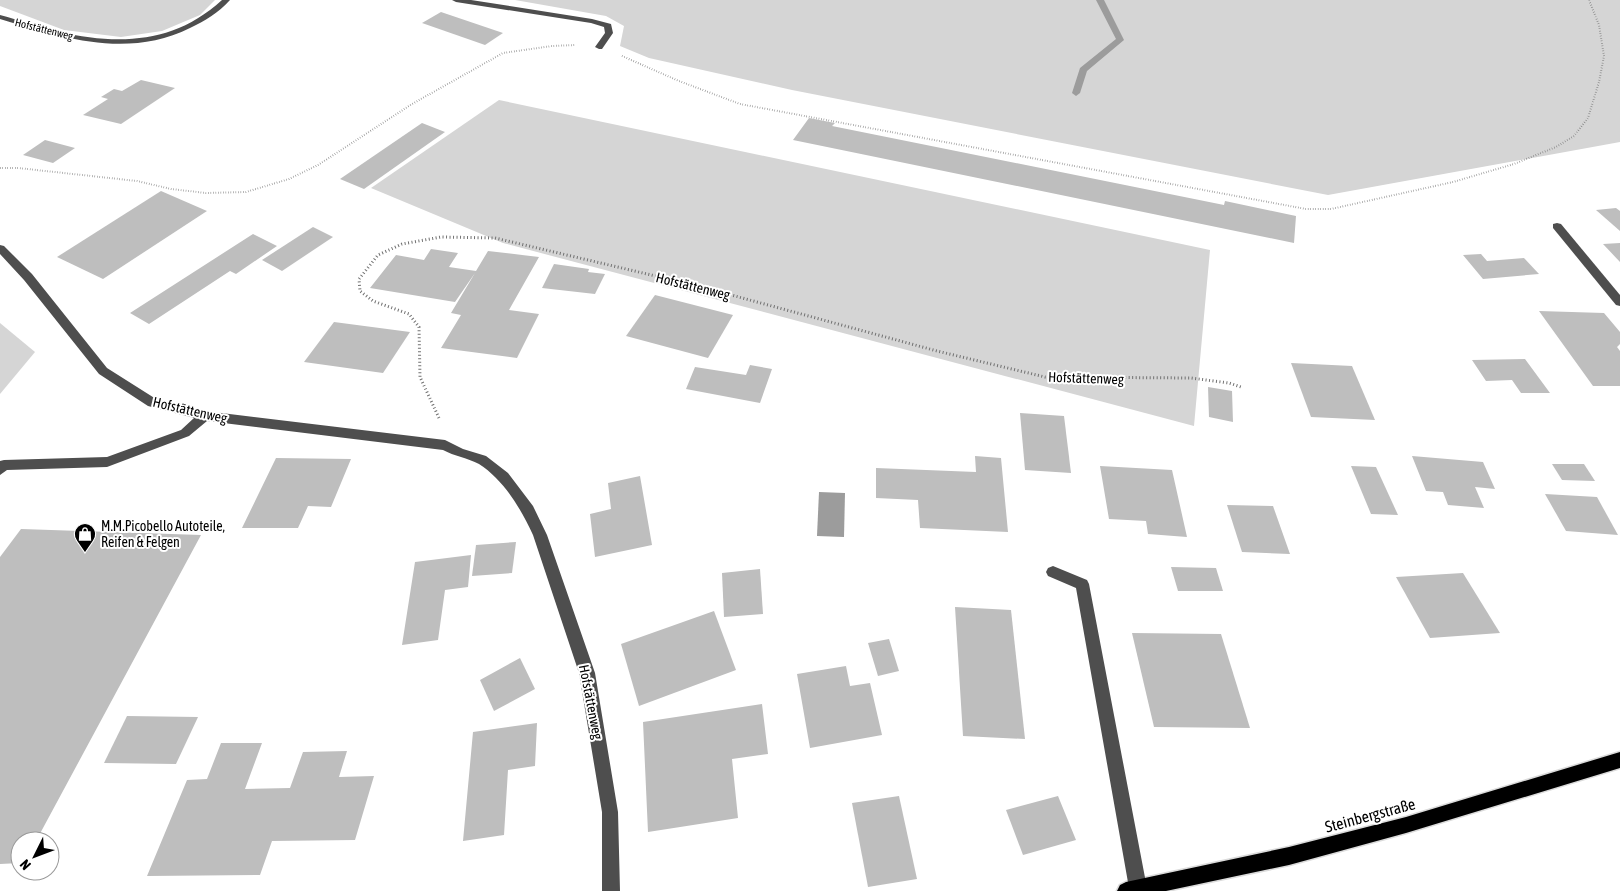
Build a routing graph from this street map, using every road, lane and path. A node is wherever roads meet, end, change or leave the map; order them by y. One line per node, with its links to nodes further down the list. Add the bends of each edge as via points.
1 (226, 0): 4 (street, Hofstättenweg, via 209,16 168,36 117,43 58,34)
2 (456, 0): 5 (street, via 592,20 608,26 609,33)
3 (1589, 0): 5 (path, via 1599,25 1604,56 1588,118 1574,136 1514,164 1438,186 1331,209 1306,209 740,104)
4 (0, 17)
5 (599, 48): 6 (path, via 590,44 503,53 412,104 318,165 289,179 246,192 206,193 137,181)
6 (0, 168)
7 (1557, 226): 9 (street)
8 (0, 248): 11 (street, Hofstättenweg, via 28,277 103,371 152,403)
9 (1620, 302)
10 (1241, 387): 12 (path, Hofstättenweg, via 1191,378 1045,377 937,352 702,287 495,238 441,237 402,244 378,256 360,279 360,291 373,300 409,314 419,327 420,377 444,430)
11 (205, 416): 12 (street, Hofstättenweg); 13 (street, via 185,433 107,462 4,464)
12 (445, 446): 17 (street, Hofstättenweg, via 482,460 503,477 528,510 540,535 587,673 610,812)
13 (0, 470)
14 (1053, 572): 16 (street, via 1082,584)
15 (1620, 760): 16 (main road, Steinbergstraße, via 1406,825 1289,856)
16 (1132, 889)
17 (611, 891)

